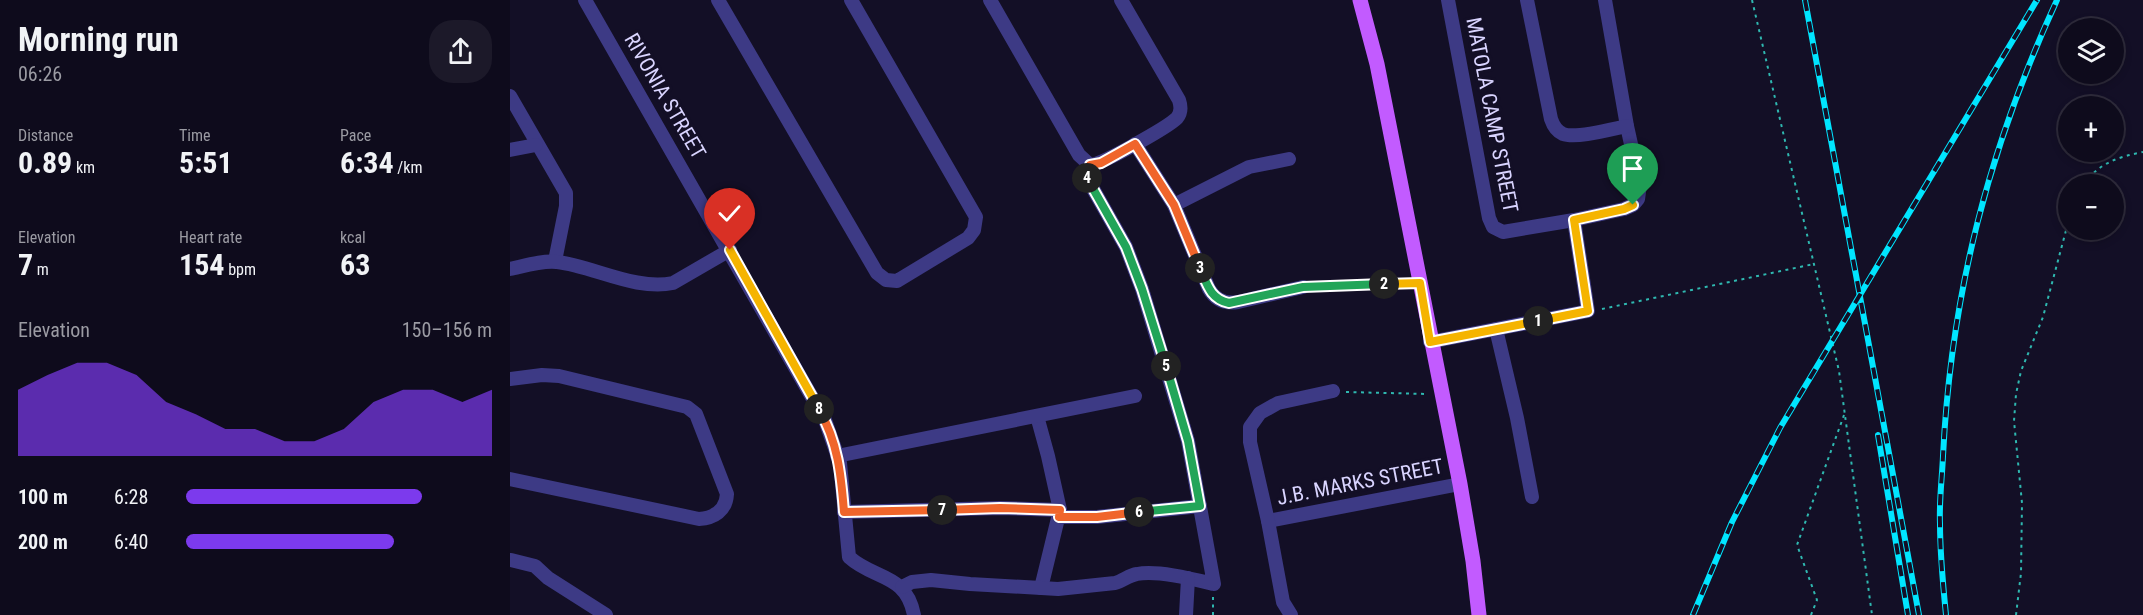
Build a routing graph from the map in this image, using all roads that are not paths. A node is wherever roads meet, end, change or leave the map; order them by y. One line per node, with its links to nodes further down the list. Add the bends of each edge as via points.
1 (585, 0): 21 (street, RIVONIA STREET)
2 (718, 0): 3 (street, via 877,273 886,280 897,281 968,238 976,217)
3 (851, 0)
4 (990, 0): 18 (street, via 1078,155)
5 (1121, 0): 14 (street, via 1181,107 1176,119)
6 (1360, 0): 11 (main road)
7 (1370, 0): 11 (main road)
8 (1448, 0): 20 (street, MATOLA CAMP STREET, via 1491,225 1508,232)
9 (1527, 0): 13 (street, via 1556,129 1574,135)
10 (1605, 0): 13 (street)
11 (1377, 64): 26 (main road)
12 (510, 96): 15 (street)
13 (1627, 126): 20 (street, via 1640,185 1638,199 1624,209)
14 (1135, 144): 18 (street); 19 (street)
15 (537, 145): 16 (street); 22 (street, via 567,200)
16 (510, 150)
17 (1289, 159): 19 (street, via 1249,167)
18 (1090, 165): 35 (street, via 1088,180 1126,247 1142,289 1188,441)
19 (1174, 205): 24 (street, via 1209,289 1219,300 1239,302)
20 (1574, 220): 25 (street, via 1588,311)
21 (730, 250): 22 (street, via 666,285); 31 (street, RIVONIA STREET, via 825,420)
22 (555, 261): 23 (street)
23 (510, 269)
24 (1303, 287)
25 (1496, 329): 26 (street); 34 (street)
26 (1430, 342): 33 (main road)
27 (510, 379): 32 (street, via 560,376 687,407 696,414 727,494 716,515 699,519)
28 (1333, 391): 38 (street, via 1278,403 1260,413 1250,427)
29 (1135, 396): 30 (street)
30 (1037, 416): 31 (street); 37 (street)
31 (837, 456): 36 (street, RIVONIA STREET)
32 (510, 479)
33 (1460, 484): 38 (street, J.B. MARKS STREET); 47 (main road)
34 (1532, 497)
35 (1200, 506): 37 (street, via 1097,517); 40 (street, via 1214,584)
36 (844, 512): 37 (street, via 1000,508); 41 (street, RIVONIA STREET, via 849,556)
37 (1060, 513): 42 (street)
38 (1268, 521): 46 (street, via 1283,602)
39 (511, 560): 43 (street, via 535,566)
40 (1188, 578): 42 (street, via 1138,574 1115,583); 45 (street)
41 (902, 587): 42 (street, via 931,580); 44 (street)
42 (1041, 588)
43 (606, 615)
44 (914, 615)
45 (1186, 615)
46 (1291, 615)
47 (1479, 615)

